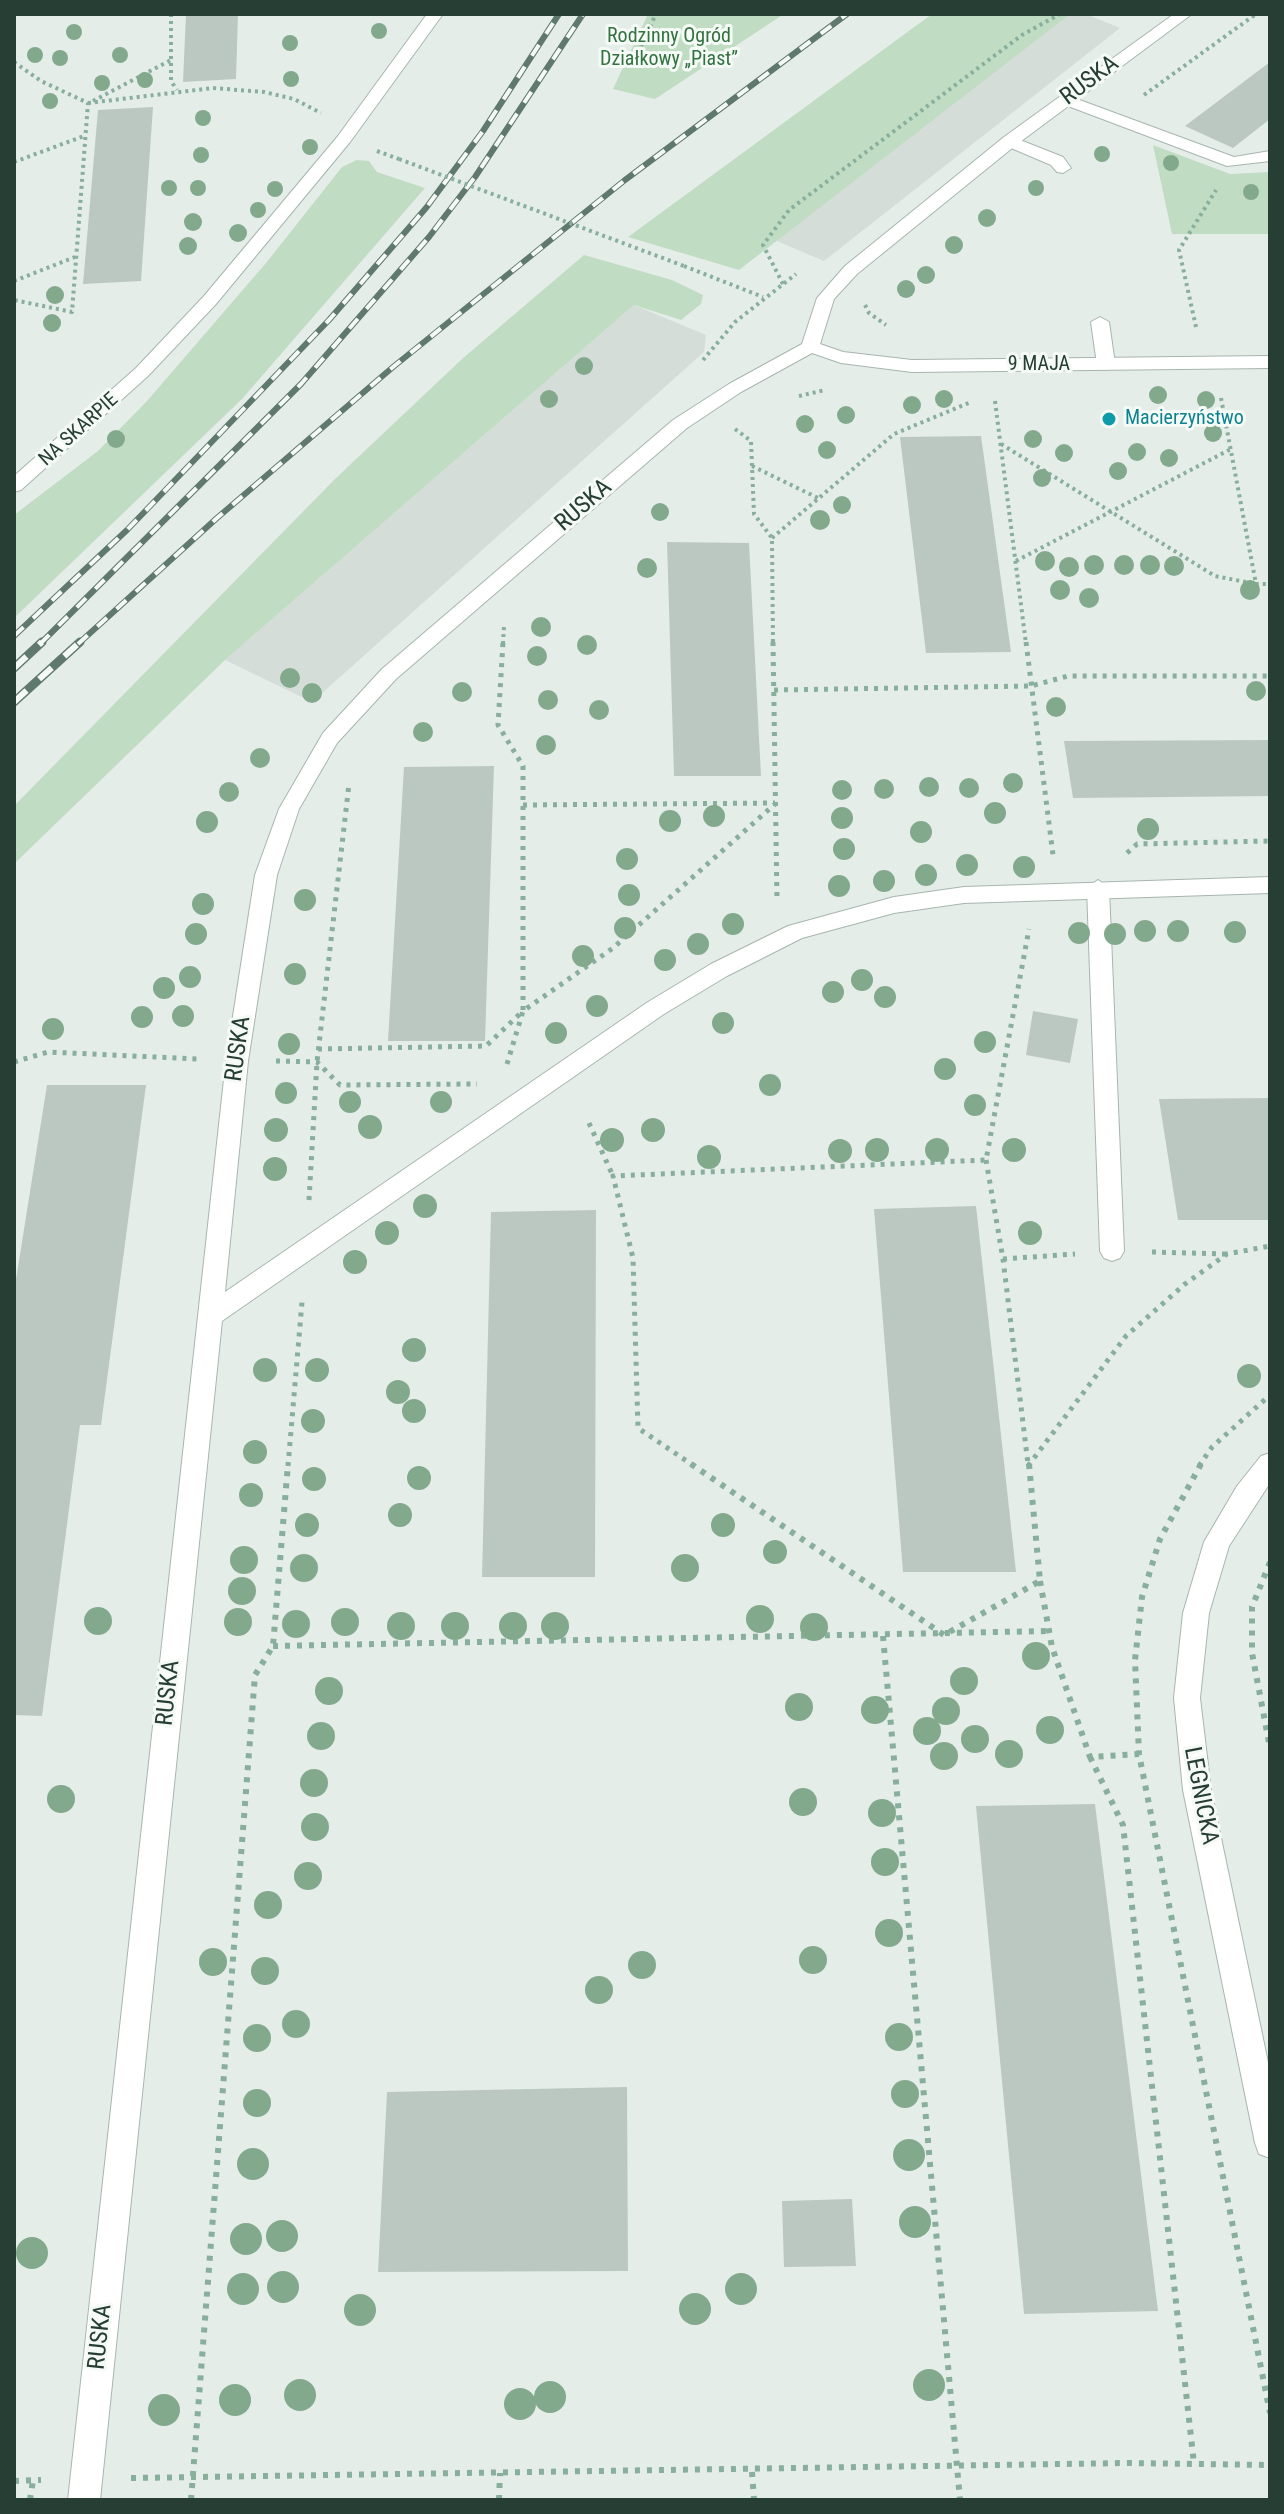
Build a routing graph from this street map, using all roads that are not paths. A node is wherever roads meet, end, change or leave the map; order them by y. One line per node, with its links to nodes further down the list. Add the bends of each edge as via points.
1 (435, 14): 11 (street, NA SKARPIE, via 344,139 210,300 142,372)
2 (1184, 14): 3 (street, RUSKA)
3 (1066, 100): 4 (street, RUSKA); 5 (street, via 1233,162)
4 (1010, 141): 6 (street); 8 (street, RUSKA, via 836,283)
5 (1270, 156)
6 (1063, 168)
7 (1100, 322): 10 (street)
8 (810, 347): 10 (street, 9 MAJA, via 841,357 912,366); 15 (street, RUSKA, via 680,424 389,674 330,738 308,772 274,843 266,875 237,1061)
9 (1270, 362): 10 (street, 9 MAJA)
10 (1106, 364)
11 (14, 486)
12 (1270, 885): 13 (street)
13 (1098, 888): 14 (street); 15 (street, via 964,895 894,905 828,922 758,949 656,1008)
14 (1112, 1251)
15 (208, 1317): 18 (street, RUSKA)
16 (1270, 1464): 17 (street, LEGNICKA, via 1217,1542 1196,1613 1187,1698 1197,1790)
17 (1270, 2143)
18 (85, 2490)

